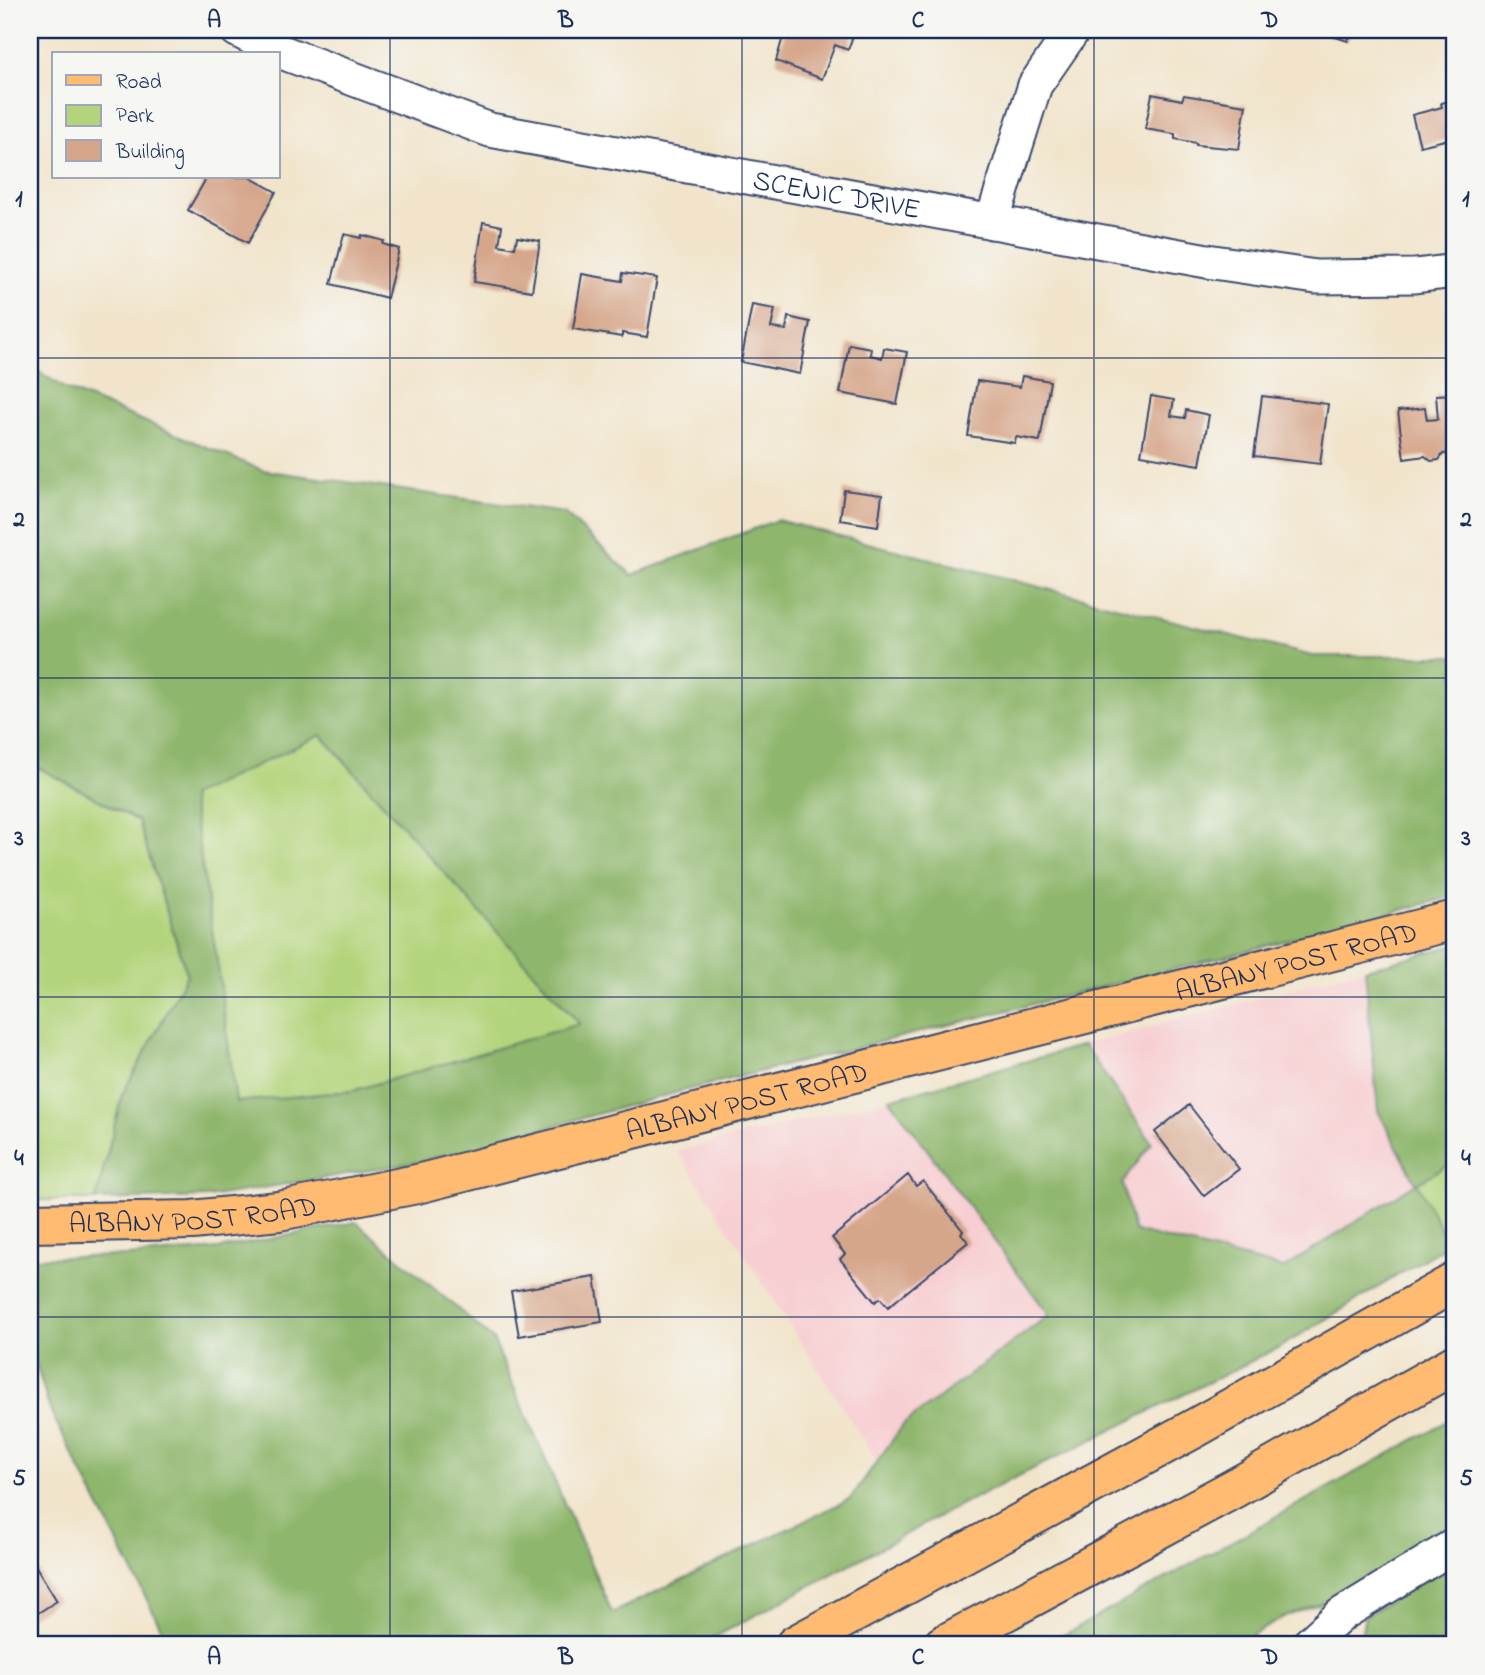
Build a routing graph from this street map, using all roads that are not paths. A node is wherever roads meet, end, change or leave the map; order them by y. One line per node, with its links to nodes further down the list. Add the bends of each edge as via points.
1 (237, 30): 3 (street, SCENIC DRIVE, via 271,48 490,130)
2 (1073, 30): 3 (street, via 1035,85)
3 (992, 222): 4 (street, SCENIC DRIVE, via 1316,277)
4 (1455, 271)
5 (1455, 920): 6 (main road, ALBANY POST ROAD, via 417,1184 290,1209 192,1220)
6 (30, 1223)
7 (1455, 1282): 10 (main road)
8 (1455, 1364): 11 (main road)
9 (1455, 1545): 12 (street, via 1342,1614)
10 (795, 1645)
11 (943, 1645)
12 (1308, 1645)

